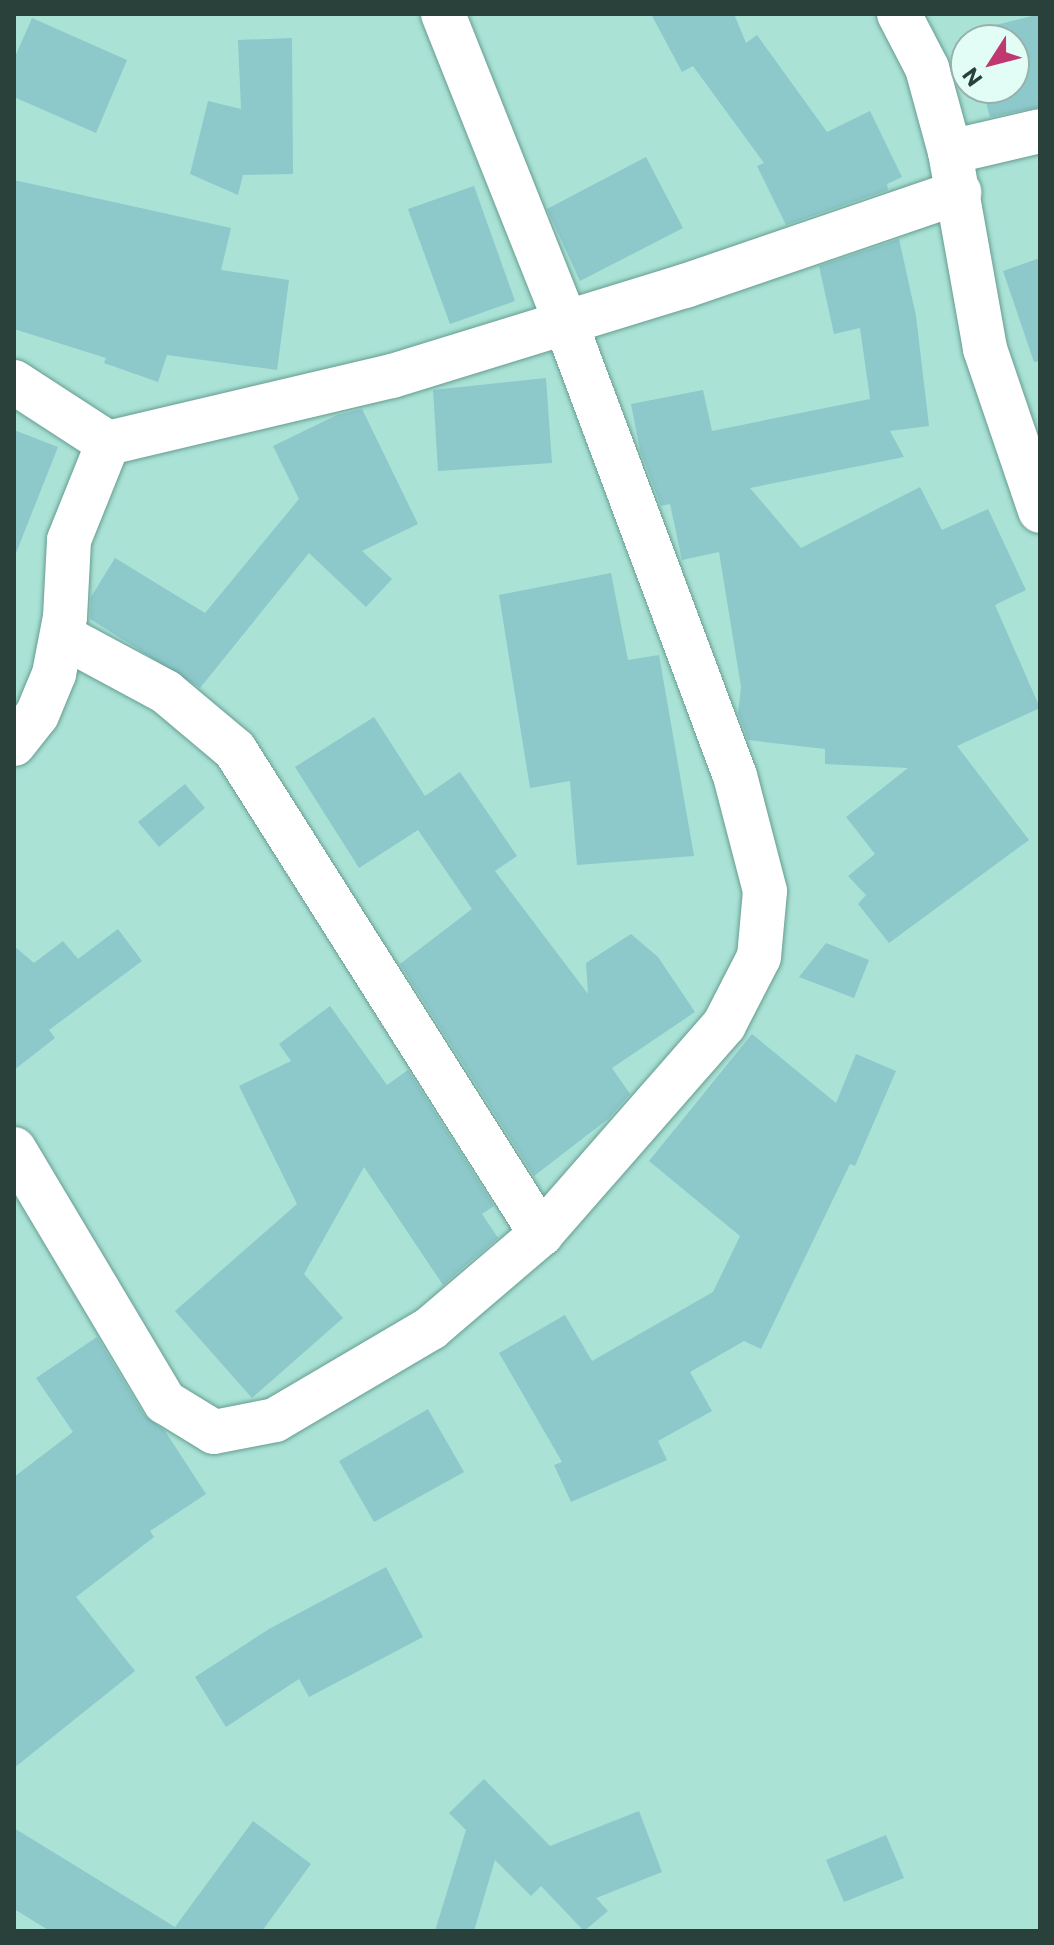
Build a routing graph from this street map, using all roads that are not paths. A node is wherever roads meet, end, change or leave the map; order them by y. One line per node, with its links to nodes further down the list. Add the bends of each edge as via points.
1 (443, 14): 5 (street)
2 (899, 14): 4 (street, via 927,68)
3 (1040, 131): 4 (street)
4 (954, 172): 5 (street); 8 (street, via 985,349)
5 (566, 323): 7 (street, via 392,376); 12 (street, via 735,776 765,891 759,957 724,1025)
6 (14, 382): 7 (street)
7 (108, 443): 9 (street, via 69,540)
8 (1040, 511)
9 (62, 636): 10 (street, via 37,715); 12 (street, via 166,692 235,750)
10 (14, 744)
11 (14, 1149): 12 (street, via 165,1402 214,1432 275,1420 431,1328)
12 (541, 1234)

